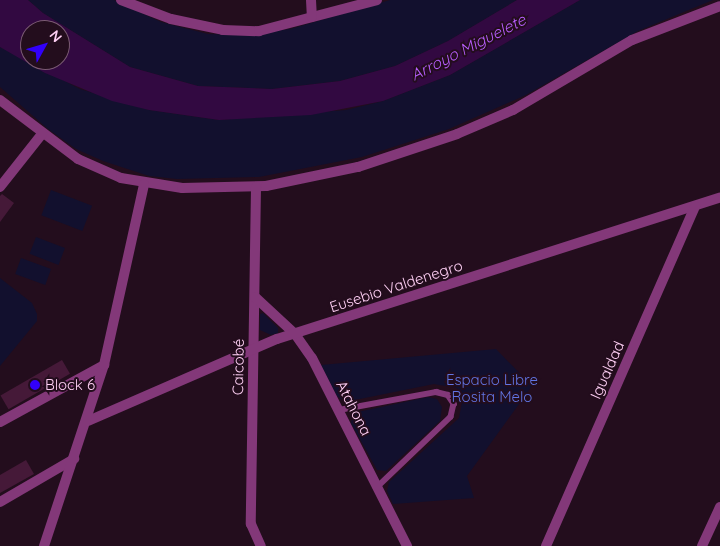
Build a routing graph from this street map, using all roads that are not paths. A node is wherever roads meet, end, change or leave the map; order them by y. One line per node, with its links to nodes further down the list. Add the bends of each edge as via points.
1 (121, 0): 5 (street, via 171,19 223,30 270,30)
2 (311, 0): 5 (street)
3 (377, 0): 5 (street)
4 (720, 6): 10 (street, via 632,40 513,110 457,134 358,167)
5 (312, 16)
6 (0, 100): 7 (street)
7 (42, 134): 8 (street, via 78,159); 9 (street)
8 (144, 184): 10 (street, via 182,188); 16 (street)
9 (0, 186)
10 (256, 187): 13 (street, Caicobé)
11 (720, 198): 12 (street, Eusebio Valdenegro)
12 (695, 206): 14 (street, Eusebio Valdenegro); 28 (street, Igualdad)
13 (254, 297): 14 (street, Atahona); 15 (street, Caicobé)
14 (296, 334): 15 (street, Eusebio Valdenegro); 17 (street, Atahona)
15 (254, 349): 18 (street, Eusebio Valdenegro); 24 (street, Caicobé, via 251,524)
16 (104, 365): 18 (street); 19 (street)
17 (339, 410): 21 (street, Atahona); 21 (lane, via 436,392 448,396 454,404 451,417)
18 (88, 421): 20 (street)
19 (0, 422)
20 (74, 459): 22 (street); 25 (street)
21 (377, 488): 27 (street, Atahona)
22 (0, 502)
23 (720, 507): 29 (street)
24 (259, 543): 26 (street)
25 (44, 546)
26 (248, 546)
27 (407, 546)
28 (546, 546)
29 (702, 546)

